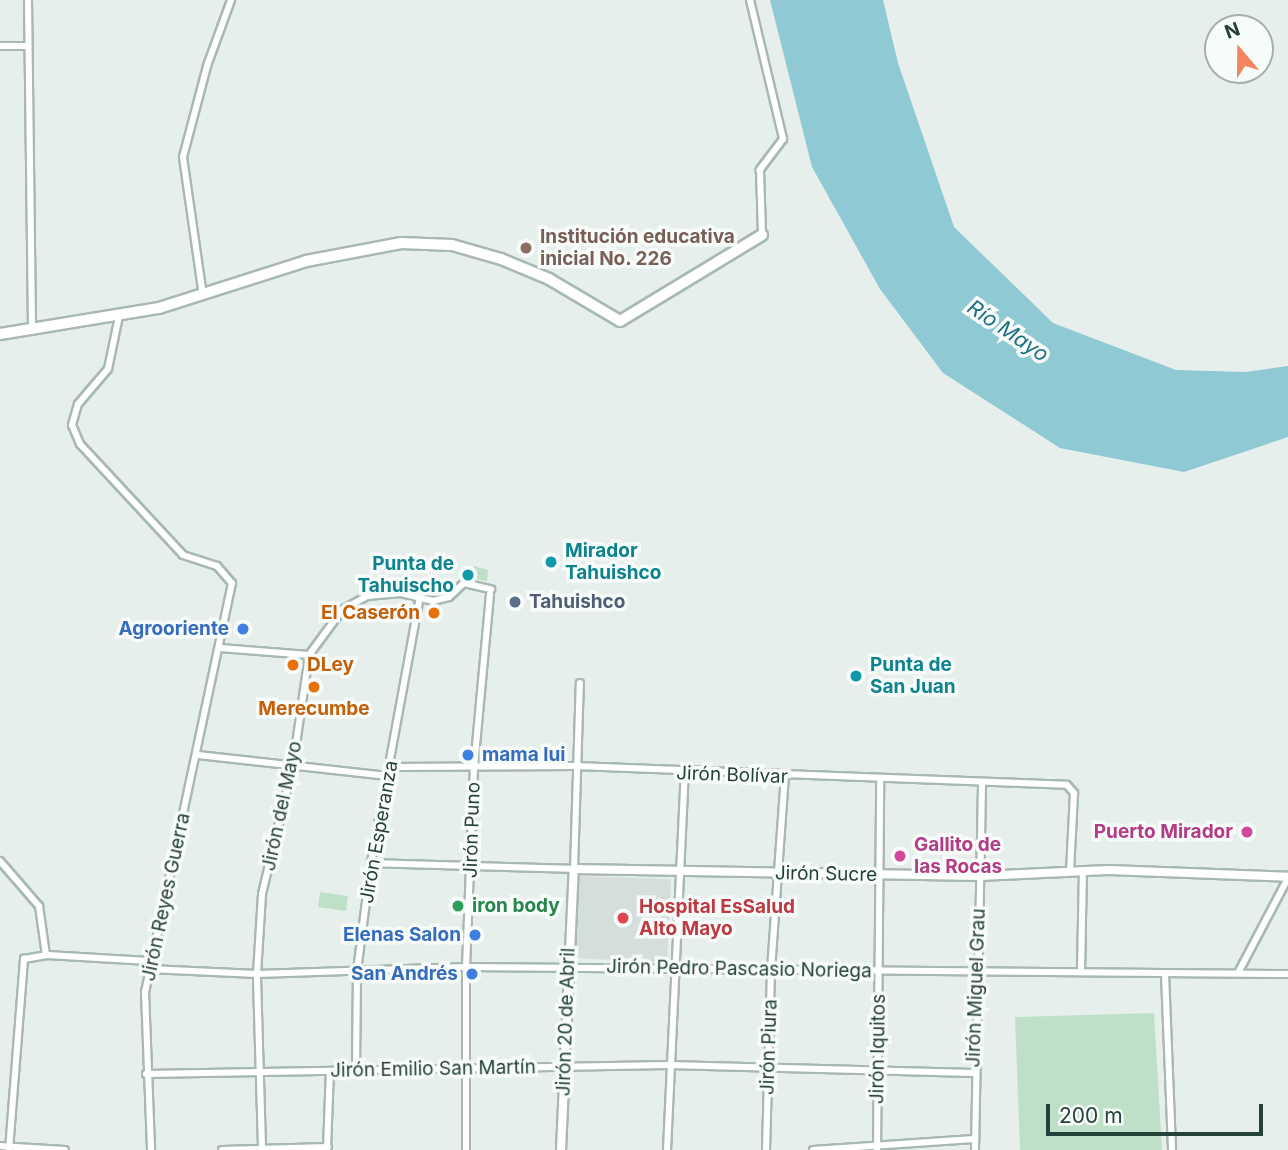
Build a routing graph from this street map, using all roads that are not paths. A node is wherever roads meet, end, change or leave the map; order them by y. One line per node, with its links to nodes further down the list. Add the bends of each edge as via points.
1 (28, 0): 5 (street)
2 (231, 0): 7 (street, via 207,66 183,157)
3 (750, 0): 6 (street, via 783,139 760,170)
4 (0, 46): 5 (street)
5 (29, 46): 9 (street)
6 (762, 235): 7 (main road, via 620,321 549,279 501,258 452,245 401,243 345,251)
7 (203, 296): 8 (main road)
8 (119, 316): 9 (main road); 12 (street, Jirón Reyes Guerra, via 108,369 78,404 72,425 80,444 183,555 217,566 229,577 232,583)
9 (32, 331): 10 (main road)
10 (0, 334)
11 (420, 597): 13 (street, via 389,594 351,602); 18 (street, Jirón Esperanza); 19 (street, Jirón Puno, via 433,601 449,597 464,583 490,592)
12 (220, 648): 13 (street); 15 (street, Jirón Reyes Guerra)
13 (309, 655): 16 (street, Jirón del Mayo)
14 (580, 684): 17 (street, Jirón 20 de Abril)
15 (198, 755): 16 (street); 37 (street, Jirón Reyes Guerra)
16 (293, 765): 21 (street); 47 (street, Jirón del Mayo, via 262,894)
17 (576, 766): 19 (street, Jirón Bolívar); 20 (street, Jirón Bolívar); 28 (street, Jirón 20 de Abril)
18 (390, 767): 19 (street, Jirón Bolívar); 21 (street, Jirón Esperanza)
19 (474, 767): 27 (street, Jirón Puno)
20 (685, 774): 22 (street, Jirón Bolívar); 30 (street)
21 (388, 776): 26 (street, Jirón Esperanza)
22 (785, 777): 23 (street, Jirón Bolívar); 32 (street, Jirón Piura)
23 (880, 779): 24 (street, Jirón Bolívar); 33 (street, Jirón Iquitos)
24 (982, 783): 31 (street, Jirón Bolívar, via 1073,787); 34 (street, Jirón Miguel Grau)
25 (0, 861): 36 (street, via 39,906)
26 (371, 863): 27 (street); 44 (street, Jirón Esperanza)
27 (471, 868): 28 (street); 38 (street, Jirón Puno)
28 (574, 869): 30 (street, Jirón Sucre); 39 (street, Jirón 20 de Abril)
29 (1083, 871): 31 (street, Jirón Sucre); 35 (street, Jirón Sucre); 45 (street)
30 (680, 872): 32 (street, Jirón Sucre); 40 (street)
31 (1070, 872): 34 (street, Jirón Sucre)
32 (777, 874): 33 (street, Jirón Sucre); 41 (street, Jirón Piura)
33 (881, 875): 34 (street, Jirón Sucre); 42 (street, Jirón Iquitos)
34 (980, 876): 43 (street, Jirón Miguel Grau)
35 (1288, 878): 46 (street)
36 (46, 955): 37 (street, Jirón Pedro Pascasio Noriega); 64 (street, Jirón Pedro Pascasio Noriega, via 24,959)
37 (149, 965): 47 (street, Jirón Pedro Pascasio Noriega); 58 (street, Jirón Reyes Guerra, via 144,1019)
38 (466, 967): 39 (street, Jirón Pedro Pascasio Noriega); 44 (street, Jirón Pedro Pascasio Noriega); 52 (street, Jirón Puno)
39 (567, 967): 40 (street, Jirón Pedro Pascasio Noriega); 51 (street, Jirón 20 de Abril)
40 (674, 967): 41 (street, Jirón Pedro Pascasio Noriega); 50 (street)
41 (771, 970): 42 (street, Jirón Pedro Pascasio Noriega); 54 (street, Jirón Piura)
42 (879, 970): 43 (street, Jirón Pedro Pascasio Noriega); 56 (street, Jirón Iquitos)
43 (977, 970): 45 (street, Jirón Pedro Pascasio Noriega); 57 (street, Jirón Miguel Grau)
44 (357, 971): 47 (street, Jirón Pedro Pascasio Noriega); 53 (street, Jirón Esperanza)
45 (1081, 972): 48 (street, Jirón Pedro Pascasio Noriega)
46 (1238, 973): 48 (street, Jirón Pedro Pascasio Noriega); 49 (street, Jirón Pedro Pascasio Noriega)
47 (257, 974): 59 (street, Jirón del Mayo)
48 (1165, 974): 77 (street)
49 (1288, 974)
50 (668, 1066): 51 (street, Jirón Emilio San Martín); 54 (street, Jirón Emilio San Martín); 73 (street)
51 (566, 1067): 52 (street, Jirón Emilio San Martín); 72 (street, Jirón 20 de Abril)
52 (465, 1068): 53 (street, Jirón Emilio San Martín); 71 (street, Jirón Puno)
53 (356, 1069): 55 (street, Jirón Emilio San Martín)
54 (768, 1069): 56 (street, Jirón Emilio San Martín); 74 (street, Jirón Piura)
55 (330, 1070): 59 (street, Jirón Emilio San Martín); 67 (street)
56 (876, 1071): 57 (street, Jirón Emilio San Martín); 66 (street, Jirón Iquitos)
57 (973, 1073): 61 (street, Jirón Miguel Grau)
58 (146, 1074): 59 (street, Jirón Emilio San Martín); 69 (street, Jirón Reyes Guerra)
59 (260, 1074): 60 (street, Jirón del Mayo)
60 (262, 1132): 63 (street, Jirón del Mayo); 65 (street)
61 (974, 1139): 66 (street); 76 (street, Jirón Miguel Grau)
62 (0, 1146): 64 (street)
63 (262, 1147): 65 (street); 67 (street)
64 (9, 1148): 68 (street)
65 (250, 1148): 70 (street)
66 (877, 1148): 75 (street)
67 (327, 1149)
68 (65, 1150)
69 (152, 1150)
70 (222, 1150)
71 (466, 1150)
72 (561, 1150)
73 (667, 1150)
74 (766, 1150)
75 (813, 1150)
76 (975, 1150)
77 (1172, 1150)

